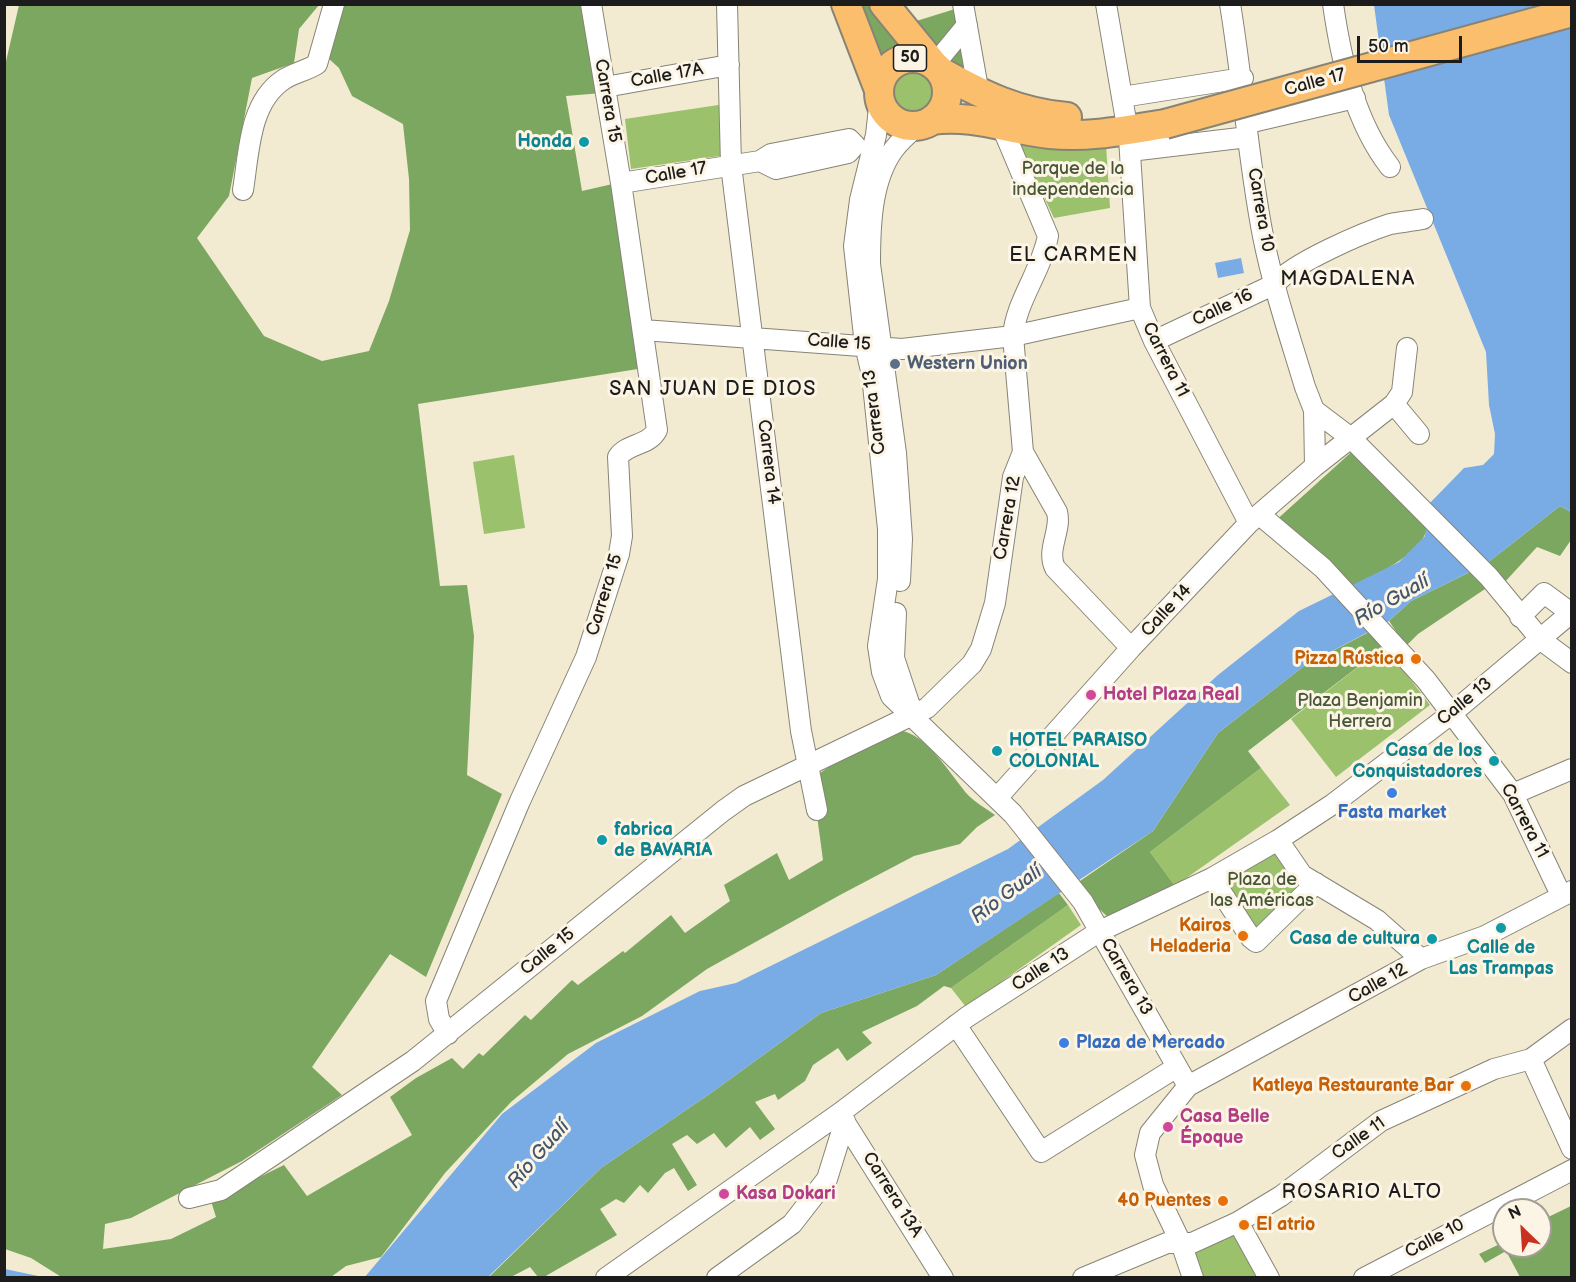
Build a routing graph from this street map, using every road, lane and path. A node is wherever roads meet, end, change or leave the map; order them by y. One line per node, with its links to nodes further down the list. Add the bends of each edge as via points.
1 (334, 4): 28 (street, via 317,64 284,79 267,94 254,121)
2 (591, 4): 15 (street, Carrera 15)
3 (727, 4): 12 (street, Carrera 14)
4 (846, 4): 17 (highway, Carrera 13 / 50)
5 (884, 4): 13 (highway, 50)
6 (963, 4): 11 (street)
7 (1106, 4): 18 (street, Carrera 11)
8 (1230, 4): 14 (street, Carrera 10)
9 (1332, 4): 19 (street, via 1339,49)
10 (1572, 12): 24 (highway, Calle 17 / 50, bridge, via 1165,124)
11 (967, 25): 13 (street); 16 (street)
12 (729, 65): 15 (street, Calle 17A); 25 (street, Carrera 14)
13 (936, 67): 16 (highway, Calle 17 / 50); 17 (highway, 50, via 922,59 898,62 882,79); 20 (highway, 50, via 946,82 946,103)
14 (1243, 78): 18 (street); 22 (street, Carrera 10)
15 (605, 87): 27 (street, Carrera 15)
16 (979, 94): 24 (highway, Calle 17 / 50, via 1020,110 1086,118)
17 (880, 95): 20 (highway, 50, via 890,116 907,125); 23 (street, Carrera 13)
18 (1122, 98): 24 (street, Carrera 11)
19 (1356, 98): 22 (street); 26 (street, via 1372,145)
20 (925, 123): 21 (highway, Calle 17 / 50, via 955,117); 36 (street, Carrera 13, via 894,148 886,162 874,209 870,264)
21 (1002, 127): 24 (highway, Calle 17 / 50); 33 (street, Carrera 12, via 1048,236 1014,320)
22 (1248, 130): 24 (street); 30 (street, Carrera 10, via 1263,237)
23 (875, 140): 25 (street, via 855,145 848,153 776,169 760,161); 36 (street, Carrera 13, via 862,190 854,246)
24 (1129, 141): 31 (street, Carrera 11)
25 (731, 165): 27 (street, Calle 17); 34 (street, Carrera 14)
26 (1390, 167)
27 (621, 183): 32 (street, Carrera 15)
28 (243, 190)
29 (1423, 219): 30 (street, Calle 16, via 1391,224 1353,240 1285,272)
30 (1275, 284): 35 (street, Calle 16); 39 (street, Carrera 10)
31 (1140, 308): 33 (street, Calle 15); 35 (street, Carrera 11)
32 (643, 330): 34 (street, Calle 15); 65 (street, Carrera 15, via 657,430 652,438 621,452 617,461 622,536 619,554 586,657 436,1001 439,1019)
33 (1013, 336): 36 (street, Calle 15, via 902,349); 42 (street, Carrera 12)
34 (752, 337): 36 (street, Calle 15); 52 (street, Carrera 14)
35 (1154, 341): 44 (street, Carrera 11)
36 (874, 346): 51 (street, Carrera 13, via 896,453 902,539 894,658)
37 (1407, 348): 38 (street, via 1402,392)
38 (1394, 404): 40 (street); 41 (street, Calle 14)
39 (1314, 410): 41 (street); 43 (street, Carrera 10)
40 (1419, 434)
41 (1351, 438): 43 (street, Calle 14); 46 (street, via 1489,577)
42 (1023, 452): 48 (street, via 1058,517 1051,555 1055,568); 51 (street, Carrera 12, via 1013,477 995,603 981,649 972,664 927,708)
43 (1315, 466): 44 (street, Calle 14)
44 (1255, 519): 48 (street, Calle 14); 50 (street, Carrera 11, via 1323,568)
45 (1570, 614): 46 (street, via 1544,593); 47 (street, Calle 13)
46 (1520, 617): 47 (street)
47 (1541, 640): 49 (street); 50 (street, Calle 13)
48 (1131, 648): 55 (street, Calle 14)
49 (1572, 663)
50 (1451, 714): 54 (street, Carrera 11); 57 (street, Calle 13, via 1333,804)
51 (913, 715): 52 (street, Calle 15); 55 (street, Carrera 13)
52 (807, 765): 56 (street, Carrera 14); 65 (street, Calle 15, via 744,796 723,811)
53 (1572, 769): 54 (street)
54 (1513, 794): 60 (street, Carrera 11)
55 (997, 798): 61 (street, Carrera 13, via 1083,902)
56 (817, 810)
57 (1278, 840): 58 (street, Calle 13); 59 (street, via 1302,874)
58 (1212, 878): 59 (street, via 1256,942); 61 (street, Calle 13)
59 (1316, 883): 62 (street, via 1377,920)
60 (1566, 893): 62 (street, Calle 12, via 1485,936)
61 (1100, 932): 63 (street, Calle 13); 67 (street, Carrera 13)
62 (1421, 959): 68 (street, Calle 12)
63 (957, 1025): 67 (street, via 1041,1152); 69 (street, Calle 13)
64 (1572, 1029): 66 (street, Calle 11)
65 (448, 1034): 72 (street, Calle 15, via 221,1190)
66 (1531, 1059): 70 (street); 73 (street, Calle 11, via 1494,1069 1381,1121 1281,1196)
67 (1177, 1067): 68 (street, Carrera 13)
68 (1188, 1086): 74 (street, via 1150,1133 1145,1155 1156,1191)
69 (843, 1117): 75 (street, Calle 13); 76 (street, via 827,1179 792,1224); 77 (street, Carrera 13A)
70 (1571, 1144)
71 (1572, 1170): 81 (street, Calle 10)
72 (189, 1198)
73 (1238, 1222): 74 (street, Calle 11, via 1192,1243); 80 (street)
74 (1181, 1243): 78 (street, Calle 11, via 1167,1243); 79 (street)
75 (606, 1278)
76 (717, 1278)
77 (943, 1278)
78 (1083, 1278)
79 (1193, 1278)
80 (1269, 1278)
81 (1364, 1278)

